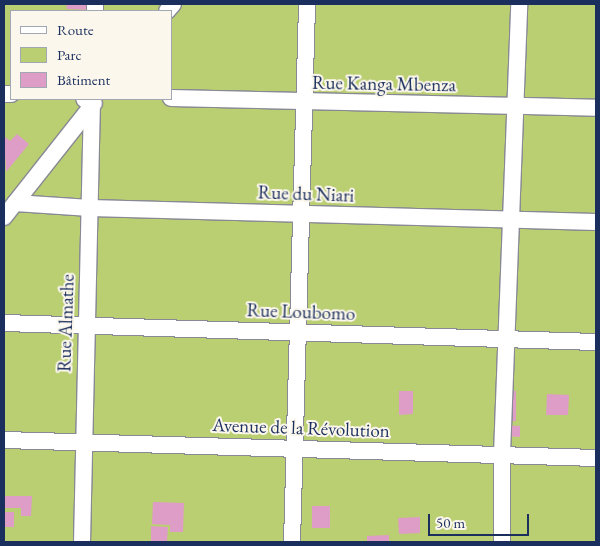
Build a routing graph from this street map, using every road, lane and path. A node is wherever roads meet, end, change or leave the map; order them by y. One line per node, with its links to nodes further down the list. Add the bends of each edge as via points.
1 (307, 4): 5 (street)
2 (519, 4): 6 (street)
3 (172, 98): 5 (street, Rue Kanga Mbenza)
4 (91, 101): 8 (street); 9 (street, Rue Almathe)
5 (304, 102): 6 (street, Rue Kanga Mbenza); 10 (street)
6 (514, 108): 7 (street, Rue Kanga Mbenza); 12 (street)
7 (596, 108)
8 (15, 203): 9 (street, Rue du Niari); 11 (street)
9 (90, 208): 10 (street, Rue du Niari); 15 (street, Rue Almathe)
10 (303, 214): 12 (street, Rue du Niari); 16 (street)
11 (4, 217)
12 (512, 220): 13 (street, Rue du Niari); 17 (street)
13 (596, 222)
14 (4, 323): 15 (street, Rue Loubomo)
15 (85, 326): 16 (street, Rue Loubomo); 20 (street, Rue Almathe)
16 (299, 332): 17 (street, Rue Loubomo); 21 (street)
17 (506, 339): 18 (street, Rue Loubomo); 22 (street)
18 (596, 342)
19 (4, 440): 20 (street, Avenue de la Révolution)
20 (83, 442): 21 (street, Avenue de la Révolution); 24 (street, Rue Almathe)
21 (295, 448): 22 (street, Avenue de la Révolution); 25 (street)
22 (502, 454): 23 (street, Avenue de la Révolution); 26 (street)
23 (596, 458)
24 (82, 542)
25 (292, 542)
26 (502, 542)

